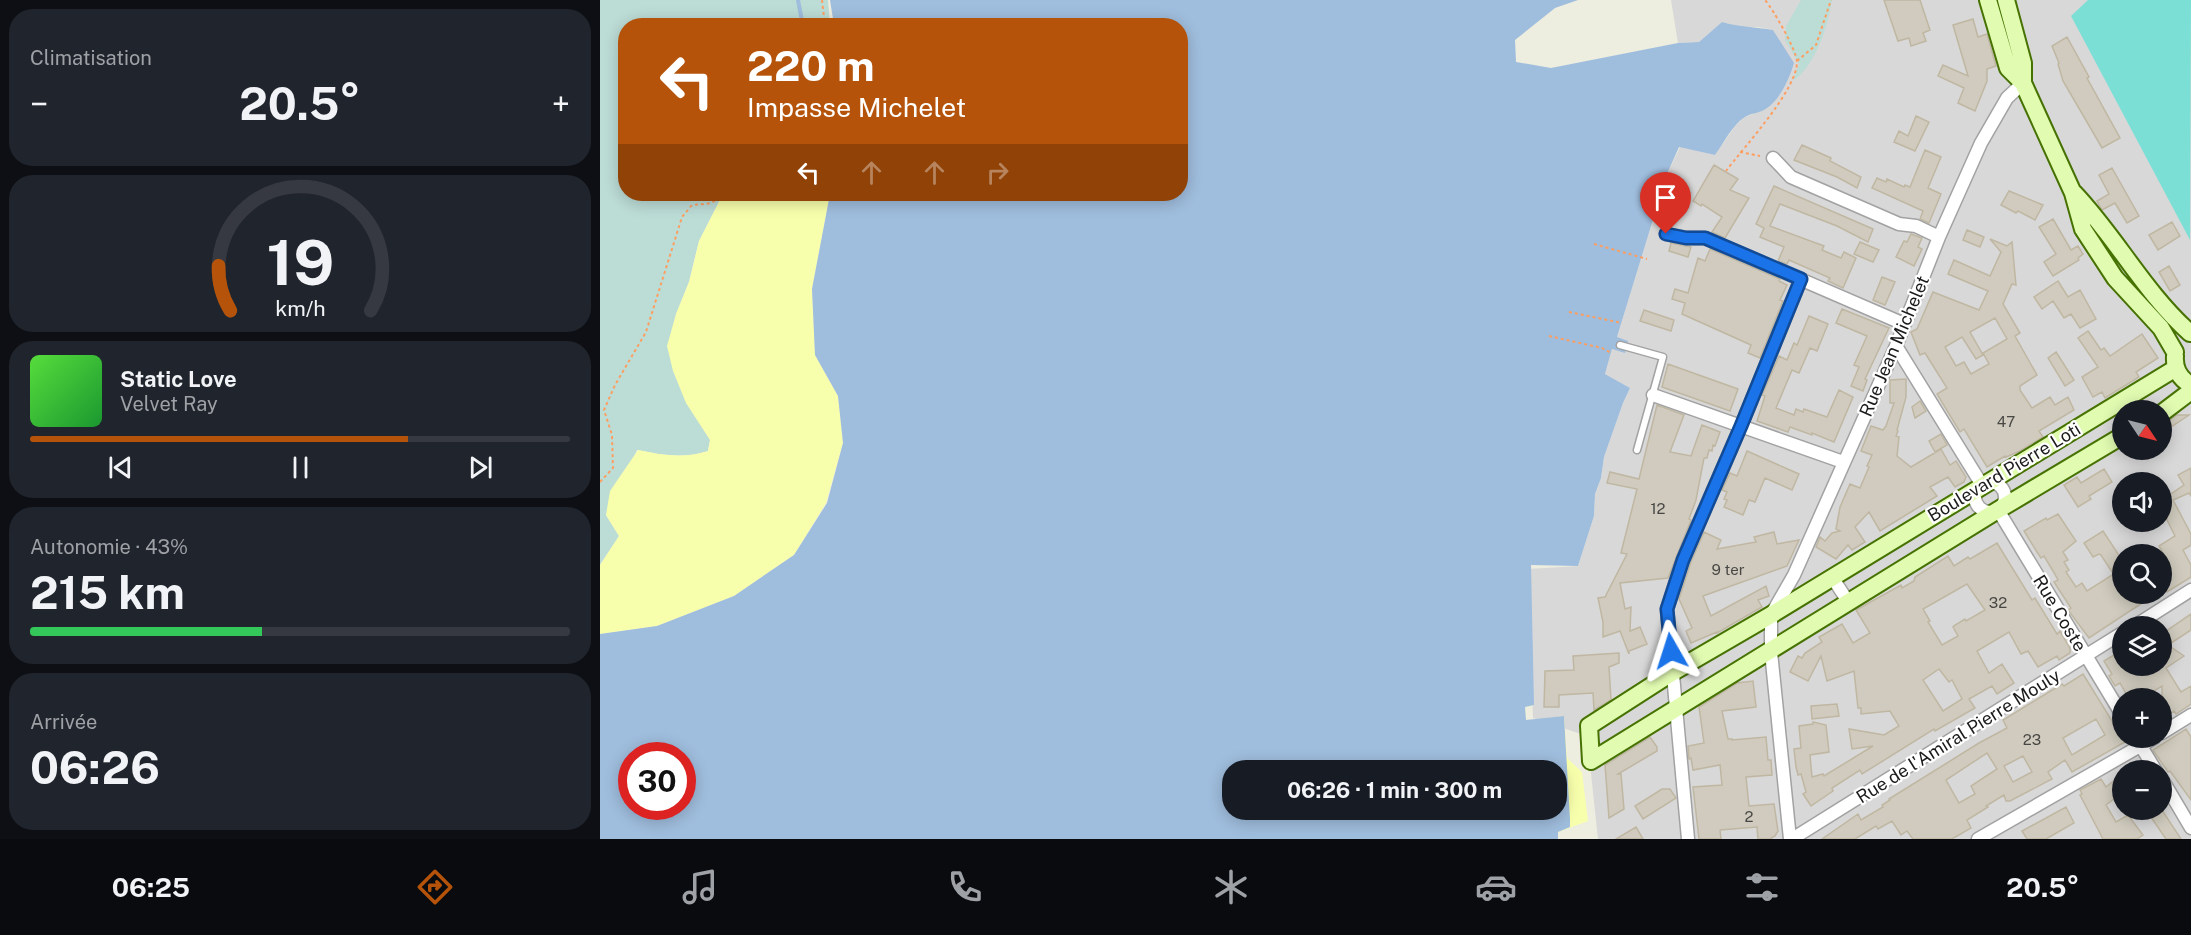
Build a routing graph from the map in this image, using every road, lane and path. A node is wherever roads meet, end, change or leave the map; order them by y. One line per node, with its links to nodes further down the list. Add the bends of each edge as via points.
1 (822, 0): 6 (path)
2 (1765, 0): 7 (path)
3 (1832, 0): 7 (path, via 1816,45)
4 (1988, 0): 8 (street, via 2008,68)
5 (2006, 0): 8 (street, via 2023,63)
6 (824, 18)
7 (1797, 60): 9 (path, via 1781,101)
8 (2023, 83): 12 (street); 15 (street, Rue Jean Michelet, via 2007,98 1981,144)
9 (1740, 152): 10 (path); 11 (path)
10 (1773, 158): 15 (street, via 1791,177)
11 (1726, 171)
12 (2073, 193): 22 (street, via 2098,219 2172,317); 27 (street, via 2083,229 2115,278 2161,328)
13 (715, 201): 36 (path, via 692,205 682,217 646,332 604,410 612,435 613,468)
14 (1666, 234): 18 (street, via 1705,238)
15 (1939, 237): 21 (street, Rue Jean Michelet)
16 (1594, 244): 17 (path)
17 (1647, 259)
18 (1801, 279): 21 (street); 32 (street)
19 (1569, 312): 20 (path)
20 (1622, 323)
21 (1904, 324): 25 (street, Rue Jean Michelet)
22 (2190, 333): 27 (street, Boulevard Pierre Loti, via 2178,344)
23 (1549, 336): 26 (path)
24 (1620, 345): 30 (lane, via 1663,357)
25 (1896, 346): 35 (street, Rue Jean Michelet); 37 (street)
26 (1611, 353)
27 (2175, 360): 28 (street, via 2180,376); 37 (street, Boulevard Pierre Loti)
28 (2191, 385)
29 (2191, 391): 31 (street)
30 (1653, 395): 32 (street); 34 (lane)
31 (2172, 405)
32 (1741, 426): 35 (street); 47 (street, via 1683,560 1667,609)
33 (2112, 442): 38 (street, Boulevard Pierre Loti)
34 (1637, 450)
35 (1843, 462): 42 (street, Rue Jean Michelet, via 1794,574)
36 (600, 482)
37 (1982, 485): 38 (street, via 1992,483 2001,488 2005,497); 38 (street, via 1975,496 1977,505 1984,511); 39 (street, Boulevard Pierre Loti)
38 (1998, 510): 41 (street, Boulevard Pierre Loti); 46 (street, Rue Coste)
39 (1832, 578): 41 (street); 42 (street, Boulevard Pierre Loti)
40 (2191, 590): 43 (street)
41 (1849, 603): 45 (street, Boulevard Pierre Loti)
42 (1771, 615): 45 (street); 47 (street, Boulevard Pierre Loti)
43 (2150, 616)
44 (2112, 640): 46 (street, Rue de l'Amiral Pierre Mouly)
45 (1771, 652): 49 (street, Boulevard Pierre Loti); 57 (street)
46 (2087, 656): 48 (street, Rue Coste); 57 (street, Rue de l'Amiral Pierre Mouly)
47 (1673, 672): 49 (street); 49 (street, Boulevard Pierre Loti, via 1589,726 1592,761)
48 (2112, 698)
49 (1675, 709): 56 (street)
50 (2191, 715): 51 (street)
51 (2172, 727)
52 (2129, 748): 58 (street)
53 (2172, 792): 54 (street)
54 (2186, 809): 55 (street)
55 (2191, 828)
56 (1688, 839)
57 (1791, 839)
58 (1978, 839)

